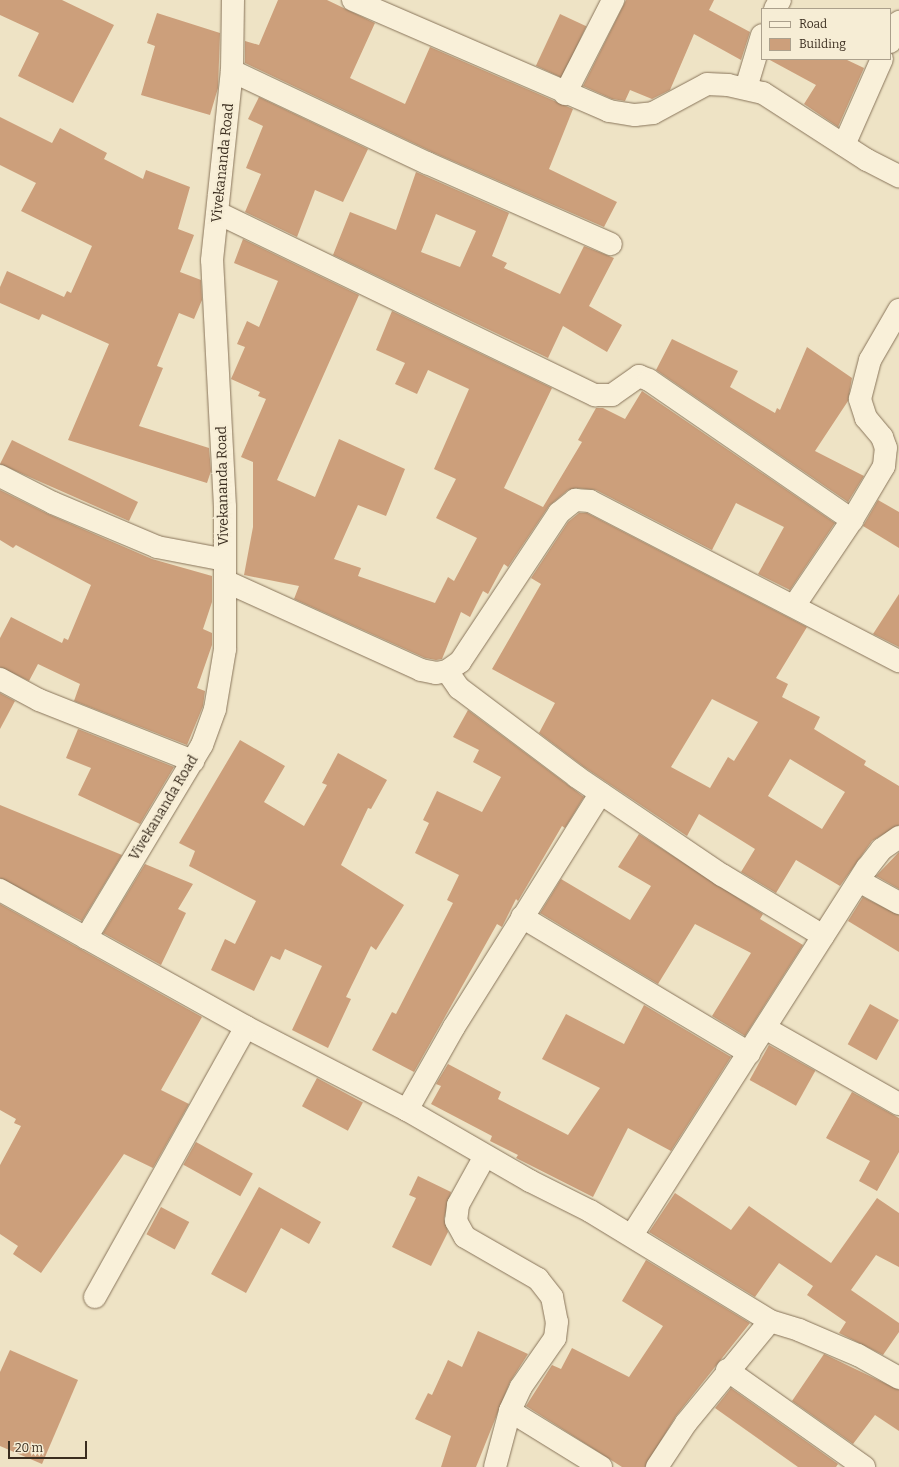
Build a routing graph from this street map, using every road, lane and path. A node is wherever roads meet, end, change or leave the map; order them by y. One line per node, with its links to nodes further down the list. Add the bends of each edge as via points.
1 (233, 0): 8 (street, Vivekananda Road)
2 (353, 0): 10 (street)
3 (613, 0): 10 (street)
4 (899, 22): 6 (street)
5 (761, 38): 9 (street)
6 (891, 40)
7 (882, 60): 11 (street)
8 (232, 71): 13 (street, Vivekananda Road); 14 (street, via 427,163)
9 (746, 88): 10 (street, via 706,84 653,113 635,115 609,111); 11 (street, via 763,93)
10 (565, 94)
11 (844, 145): 12 (street)
12 (899, 176)
13 (218, 213): 17 (street, via 595,395 612,395 639,376 648,380); 18 (street, Vivekananda Road, via 212,260 213,323 221,398)
14 (612, 244)
15 (899, 310): 17 (street, via 870,360 863,379 860,399 866,418 882,436 886,448 884,466)
16 (0, 476): 18 (street, via 53,503 158,547)
17 (852, 520): 20 (street)
18 (225, 560): 19 (street, Vivekananda Road)
19 (225, 581): 22 (street, via 414,668 436,673); 24 (street, Vivekananda Road, via 225,649 215,709)
20 (794, 606): 21 (street); 22 (street, via 590,501 575,500 559,513 460,662)
21 (899, 660)
22 (447, 671): 25 (street, via 459,688 469,696)
23 (0, 679): 24 (street, via 39,700)
24 (193, 761): 32 (street, Vivekananda Road)
25 (601, 793): 30 (street); 31 (street, via 722,875)
26 (899, 837): 27 (street, via 882,849)
27 (859, 881): 29 (street); 31 (street)
28 (0, 890): 32 (street)
29 (899, 903)
30 (522, 918): 35 (street); 37 (street)
31 (823, 936): 34 (street)
32 (86, 938): 33 (street)
33 (246, 1027): 37 (street); 40 (street)
34 (765, 1028): 35 (street); 36 (street)
35 (749, 1053): 39 (street)
36 (899, 1104)
37 (407, 1110): 38 (street)
38 (485, 1156): 39 (street); 44 (street, via 458,1206 456,1221 464,1237 538,1279 552,1297 557,1322 555,1338 521,1387)
39 (632, 1234): 41 (street)
40 (95, 1297)
41 (770, 1321): 42 (street); 43 (street, via 799,1330 858,1355)
42 (727, 1370): 47 (street, via 686,1423); 48 (street)
43 (899, 1378)
44 (510, 1411): 45 (street); 46 (street)
45 (495, 1467)
46 (601, 1467)
47 (657, 1467)
48 (864, 1467)

